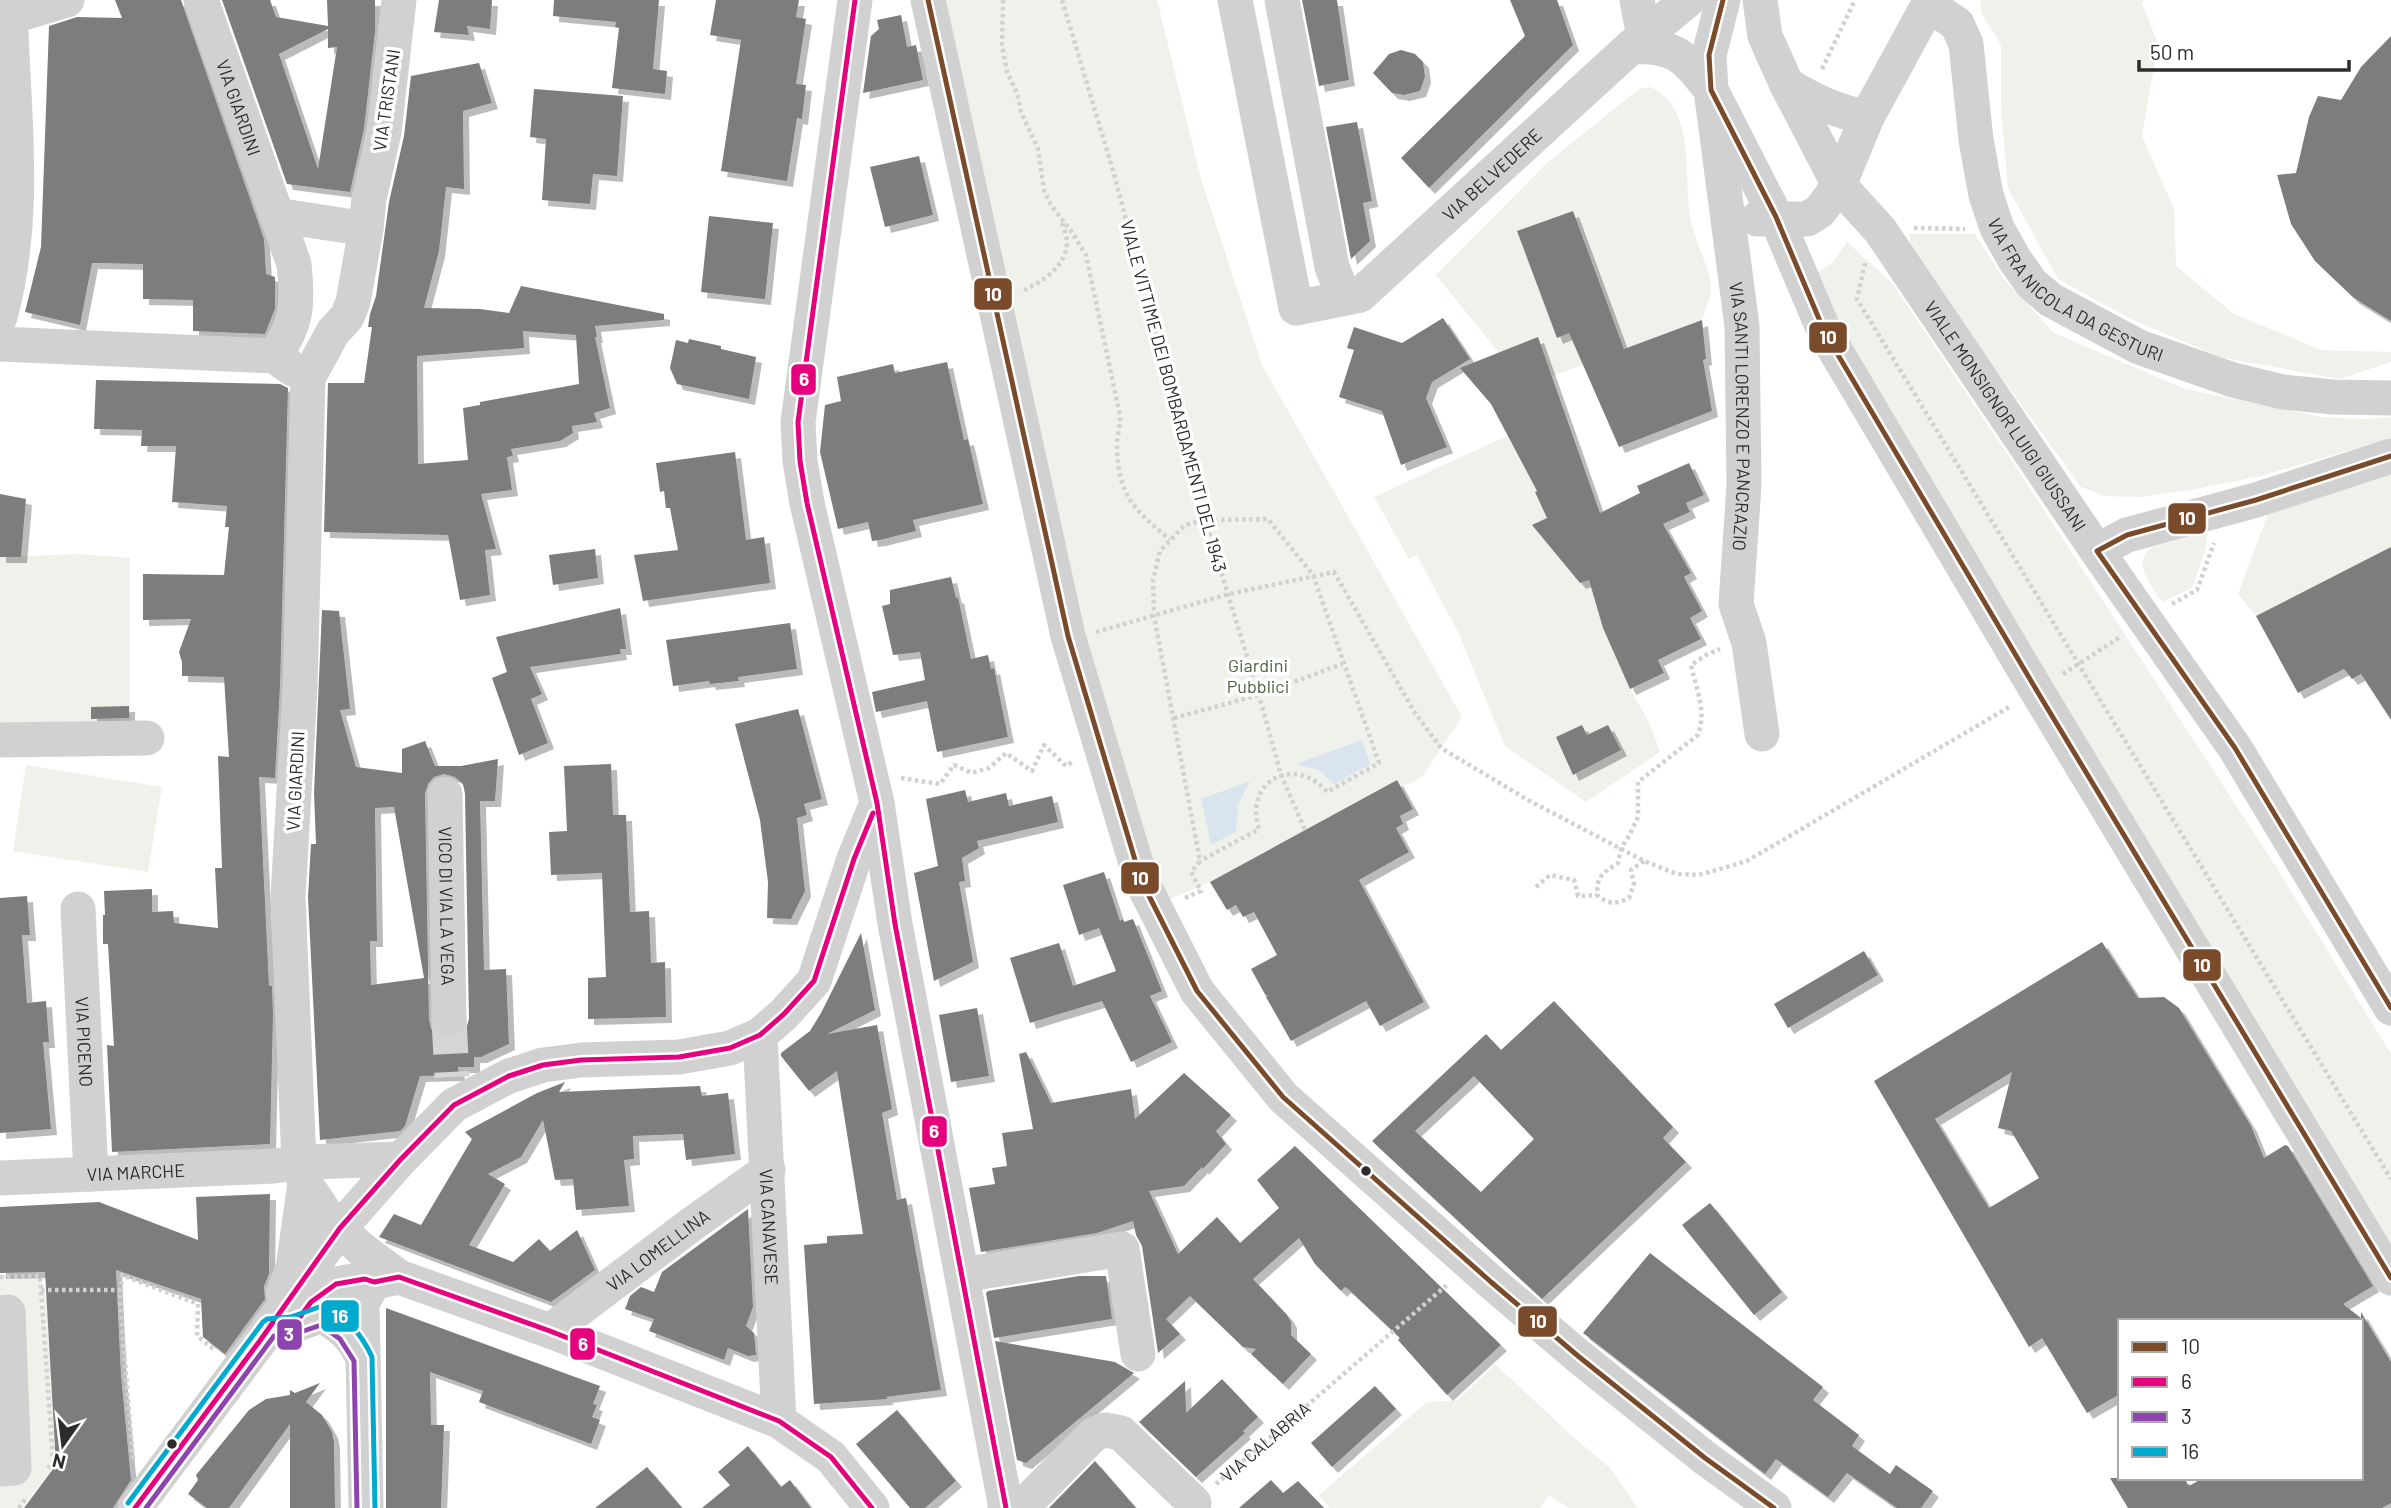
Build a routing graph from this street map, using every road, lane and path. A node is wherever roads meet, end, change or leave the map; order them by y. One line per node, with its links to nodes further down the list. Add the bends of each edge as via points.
1 (67, 0): 16 (street)
2 (201, 0): 27 (street, VIA GIARDINI)
3 (399, 0): 26 (street, VIA TRISTANI, via 384,132)
4 (855, 0): 64 (street, via 798,422 807,503)
5 (928, 0): 107 (street, via 1068,636 1141,880 1197,990 1283,1097 1578,1356)
6 (1003, 0): 29 (path, via 1007,72 1038,149 1044,190)
7 (1062, 0): 44 (path, VIALE VITTIME DEI BOMBARDAMENTI DEL 1943, via 1114,174)
8 (1235, 0): 35 (street, VIA BELVEDERE, via 1296,308)
9 (1282, 0): 35 (street, via 1332,267)
10 (1636, 0): 18 (street)
11 (1760, 0): 17 (street)
12 (1855, 0): 20 (path)
13 (1930, 2): 24 (street); 42 (street, VIA FRA NICOLA DA GESTURI, via 1957,24 1966,44 1976,140 1997,228 2032,284 2050,300 2139,347 2233,380 2283,392)
14 (1683, 4): 15 (street, VIA BELVEDERE); 18 (street, VIA BELVEDERE)
15 (1722, 4): 17 (street, via 1741,12); 23 (street, VIA SANTI LORENZO E PANCRAZIO, via 1709,55)
16 (10, 8): 37 (street, via 18,188 11,266)
17 (1765, 36): 22 (street, VIALE MONSIGNOR LUIGI GIUSSANI)
18 (1637, 42): 23 (street, via 1674,52); 35 (street, VIA BELVEDERE, via 1360,295)
19 (1814, 60): 20 (path)
20 (1822, 69): 21 (path)
21 (1827, 76)
22 (1787, 85): 24 (street, via 1846,114); 25 (street, VIALE MONSIGNOR LUIGI GIUSSANI)
23 (1711, 90): 28 (street); 30 (street, VIA SANTI LORENZO E PANCRAZIO)
24 (1867, 117): 25 (street)
25 (1839, 185): 28 (street, via 1820,211 1807,219); 47 (street, VIALE MONSIGNOR LUIGI GIUSSANI, via 1880,230)
26 (368, 214): 27 (street); 38 (street, VIA TRISTANI)
27 (276, 215): 36 (street, VIA GIARDINI, via 293,264)
28 (1776, 217): 30 (street); 56 (street, via 1825,333)
29 (1062, 220): 34 (path, via 1067,243 1057,265 1044,281); 46 (path, via 1086,256 1092,281 1119,411 1117,447 1125,496)
30 (1729, 221): 52 (street, VIA SANTI LORENZO E PANCRAZIO, via 1742,326 1744,485 1736,604)
31 (1911, 228): 32 (path)
32 (1973, 229)
33 (1866, 259): 55 (path, via 1857,299)
34 (1017, 293)
35 (1350, 297)
36 (296, 304): 38 (street); 40 (street, VIA GIARDINI, via 290,333)
37 (0, 317)
38 (347, 317): 41 (street, via 333,332)
39 (0, 344): 40 (street)
40 (274, 356): 41 (street)
41 (308, 378): 81 (street, VIA GIARDINI, via 289,897)
42 (2391, 398)
43 (2391, 456): 47 (street, via 2127,535)
44 (1205, 520): 46 (path, via 1185,525); 48 (path, via 1268,519); 49 (path, VIALE VITTIME DEI BOMBARDAMENTI DEL 1943)
45 (2214, 537): 51 (path, via 2197,590)
46 (1170, 540): 50 (path, via 1160,551 1153,580)
47 (2096, 551): 51 (street, VIALE MONSIGNOR LUIGI GIUSSANI)
48 (1313, 575): 49 (path); 54 (path); 67 (path, via 1334,572 1415,713 1441,748)
49 (1229, 594): 50 (path); 57 (path, VIALE VITTIME DEI BOMBARDAMENTI DEL 1943)
50 (1154, 616): 53 (path); 58 (path)
51 (2145, 620): 55 (path); 76 (street, VIALE MONSIGNOR LUIGI GIUSSANI, via 2235,748)
52 (1744, 627): 59 (street, VIA SANTI LORENZO E PANCRAZIO); 67 (path, via 1722,649 1691,665 1703,723 1698,735 1638,782 1637,817)
53 (1087, 635)
54 (1342, 664): 57 (path); 63 (path, via 1380,763 1327,792 1303,774)
55 (2079, 664): 56 (path); 84 (path)
56 (2036, 691): 69 (path, via 1747,860 1699,875 1677,874); 89 (street)
57 (1259, 695): 58 (path); 63 (path, VIALE VITTIME DEI BOMBARDAMENTI DEL 1943)
58 (1174, 718): 68 (path)
59 (1762, 734)
60 (147, 738): 61 (street)
61 (0, 740)
62 (1083, 754): 64 (path, via 1066,766 1044,745 1032,771 1006,753 989,768 971,773 954,765 940,784)
63 (1281, 775): 66 (path, VIALE VITTIME DEI BOMBARDAMENTI DEL 1943); 68 (path, via 1267,783 1256,801 1259,829)
64 (887, 791): 74 (street); 75 (street, via 854,859)
65 (445, 794): 77 (street, VICO DI VIA LA VEGA)
66 (1305, 830)
67 (1620, 848): 69 (path); 72 (path, via 1618,863 1601,874)
68 (1200, 861): 70 (path, via 1191,872)
69 (1644, 861): 72 (path, via 1632,870 1634,885 1629,898 1607,903)
70 (1199, 887)
71 (1536, 887): 72 (path, via 1550,875 1574,880 1578,896)
72 (1598, 895)
73 (78, 909): 82 (street, VIA PICENO)
74 (895, 923): 75 (street, via 865,917); 86 (street)
75 (834, 924): 78 (street, via 814,981)
76 (2391, 1008)
77 (449, 1019)
78 (760, 1035): 79 (street, via 730,1048 679,1057 543,1065 453,1091); 80 (street, VIA CANAVESE)
79 (401, 1159): 81 (street, VIA MARCHE); 85 (street)
80 (768, 1170): 94 (street, VIA LOMELLINA); 98 (street, VIA CANAVESE)
81 (293, 1171): 82 (street, VIA MARCHE); 85 (street); 93 (street, VIA GIARDINI, via 293,1268)
82 (91, 1174): 83 (street, VIA MARCHE)
83 (0, 1178)
84 (2391, 1179)
85 (340, 1228): 90 (street); 93 (street)
86 (962, 1275): 96 (street, via 1122,1249); 102 (street)
87 (1458, 1275): 101 (path, VIA CALABRIA)
88 (0, 1277): 91 (path, via 40,1276 41,1290)
89 (2391, 1278)
90 (387, 1280): 93 (street, via 336,1284); 94 (street); 97 (street, via 362,1303)
91 (121, 1290): 95 (path, via 122,1275 198,1304 197,1336); 99 (path)
92 (0, 1313): 100 (street, via 8,1312 14,1468)
93 (281, 1327): 97 (street, via 321,1315 344,1329); 103 (street, via 214,1401); 104 (street)
94 (550, 1331): 98 (street)
95 (218, 1352)
96 (1138, 1354)
97 (363, 1359): 105 (street)
98 (779, 1421): 106 (street, via 831,1457)
99 (133, 1459)
100 (0, 1469)
101 (1194, 1503): 102 (street, via 1121,1433 1105,1430 1094,1434 1026,1503)
102 (1006, 1507)
103 (135, 1508)
104 (157, 1508)
105 (366, 1508)
106 (872, 1508)
107 (1774, 1508)

